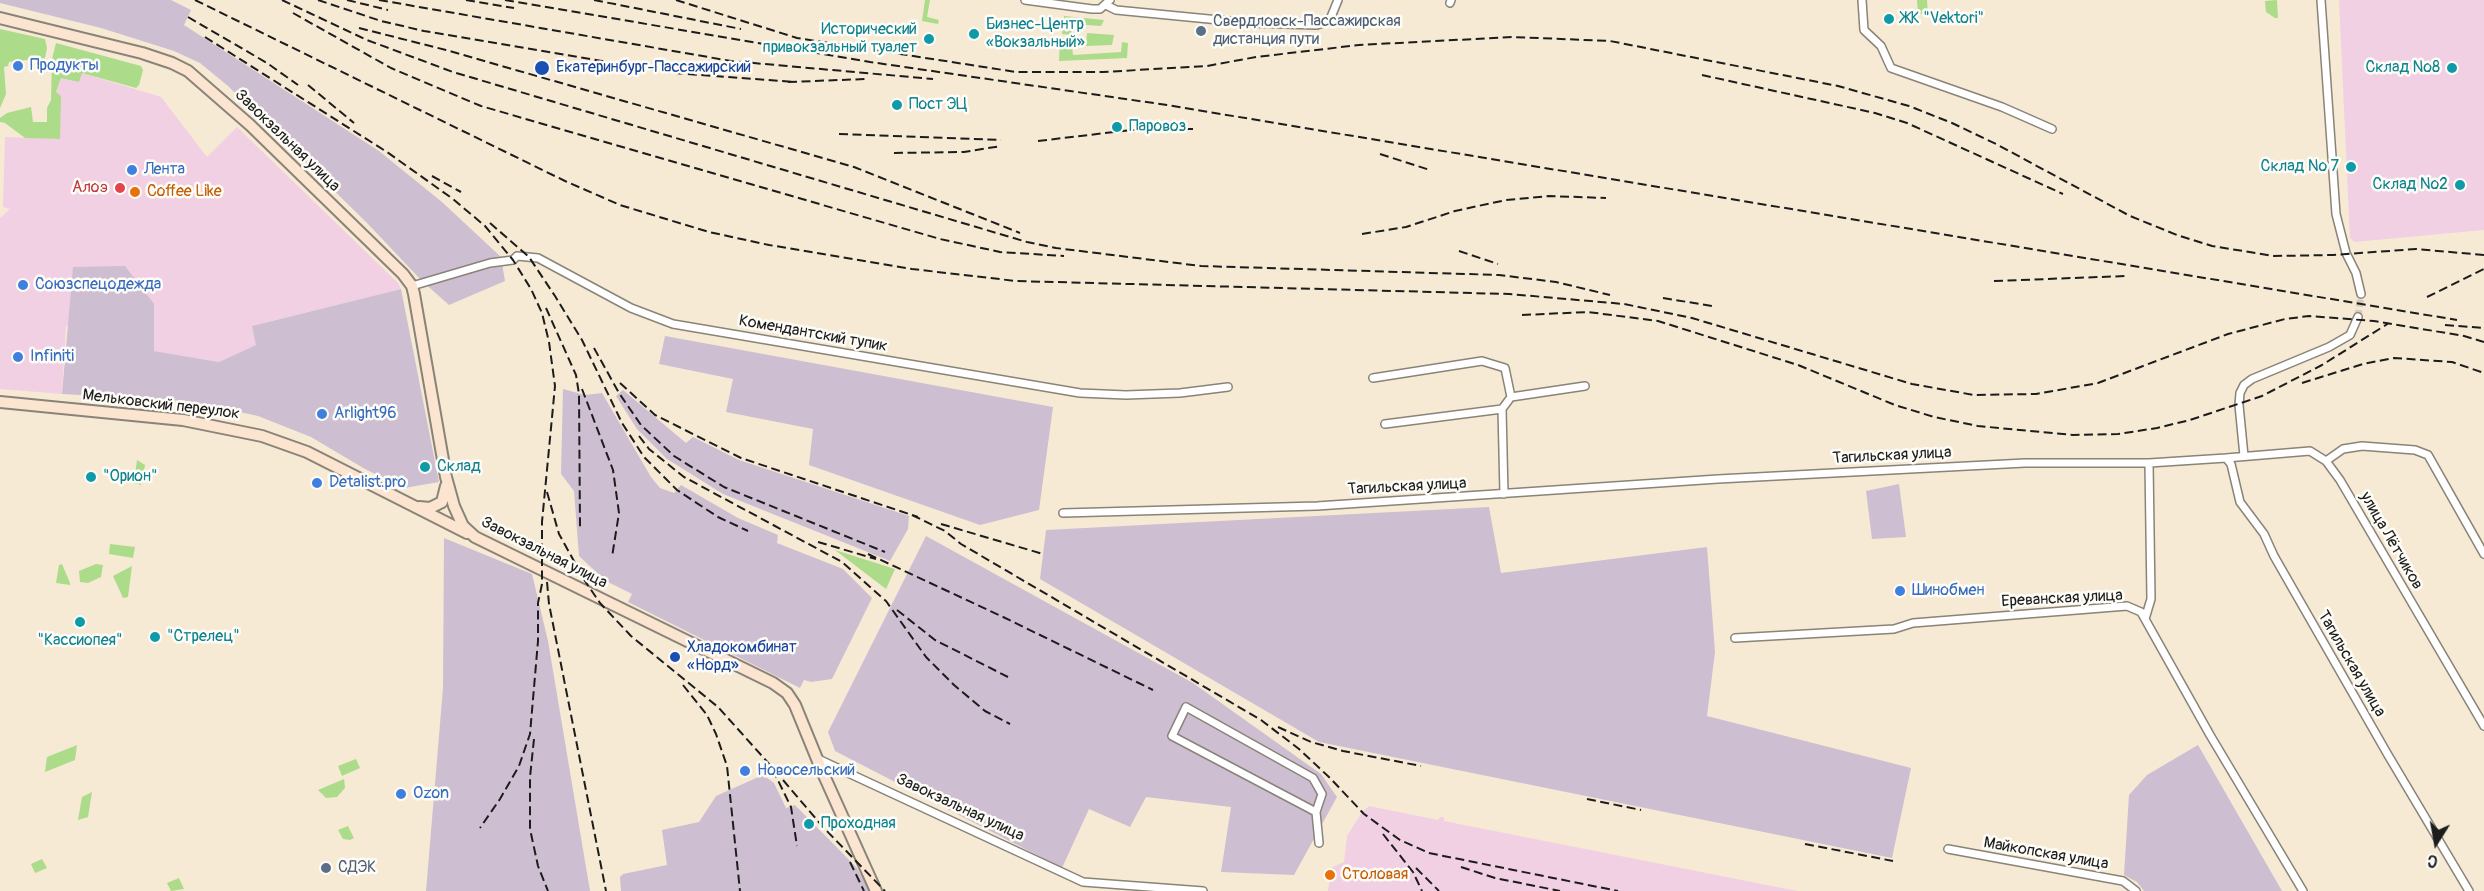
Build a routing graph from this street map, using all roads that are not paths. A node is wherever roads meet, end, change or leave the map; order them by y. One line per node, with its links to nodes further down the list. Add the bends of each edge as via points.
1 (1025, 0): 5 (street, via 1092,9)
2 (1338, 0): 5 (street, via 1328,21 1317,25 1116,10)
3 (1862, 0): 7 (street, via 1864,30 1881,46 1891,68)
4 (2321, 0): 9 (street, via 2336,214)
5 (1108, 3)
6 (0, 18): 8 (main road, Завокзальная улица, via 150,55 188,71 250,125)
7 (2052, 129)
8 (412, 286): 12 (street, Комендантский тупик, via 517,256 538,258 631,308 673,324 1084,394 1180,393); 22 (main road, Завокзальная улица)
9 (2361, 294)
10 (2358, 317): 18 (street, via 2350,335 2244,385 2239,405)
11 (1373, 378): 14 (street, via 1482,360 1505,368)
12 (1228, 387)
13 (1585, 387): 14 (street)
14 (1511, 397): 16 (street)
15 (0, 402): 24 (main road, Мельковский переулок, via 237,429 307,452)
16 (1502, 409): 17 (street); 23 (street)
17 (1385, 424)
18 (2244, 456): 19 (street); 20 (street, via 2310,451)
19 (2226, 458): 21 (street, Тагильская улица); 39 (street, Тагильская улица, via 2240,502 2264,534 2370,725)
20 (2326, 461): 27 (street, via 2343,449 2362,446 2415,450 2428,455); 30 (street, улица Лётчиков)
21 (2149, 463): 23 (street, Тагильская улица, via 2025,463); 28 (street, via 2151,599)
22 (446, 477): 24 (main road, via 445,494 438,505 424,508); 26 (main road, Завокзальная улица, via 457,514)
23 (1504, 494): 25 (street, Тагильская улица, via 1317,506)
24 (408, 504): 26 (main road, Мельковский переулок)
25 (1063, 513)
26 (475, 537): 31 (main road, Завокзальная улица, via 773,683 795,705)
27 (2484, 554)
28 (2145, 619): 29 (street, Ереванская улица, via 2141,612 2127,606 1913,623 1894,629); 38 (street)
29 (1735, 638)
30 (2484, 726)
31 (816, 758): 35 (main road); 36 (street, Завокзальная улица, via 1083,882)
32 (1316, 812): 32 (street, via 1322,794 1313,778 1186,707 1172,736); 33 (street)
33 (1319, 843)
34 (1947, 849): 37 (street, Майкопская улица, via 2123,881)
35 (876, 891)
36 (1203, 891)
37 (2136, 891)
38 (2303, 891)
39 (2469, 891)

